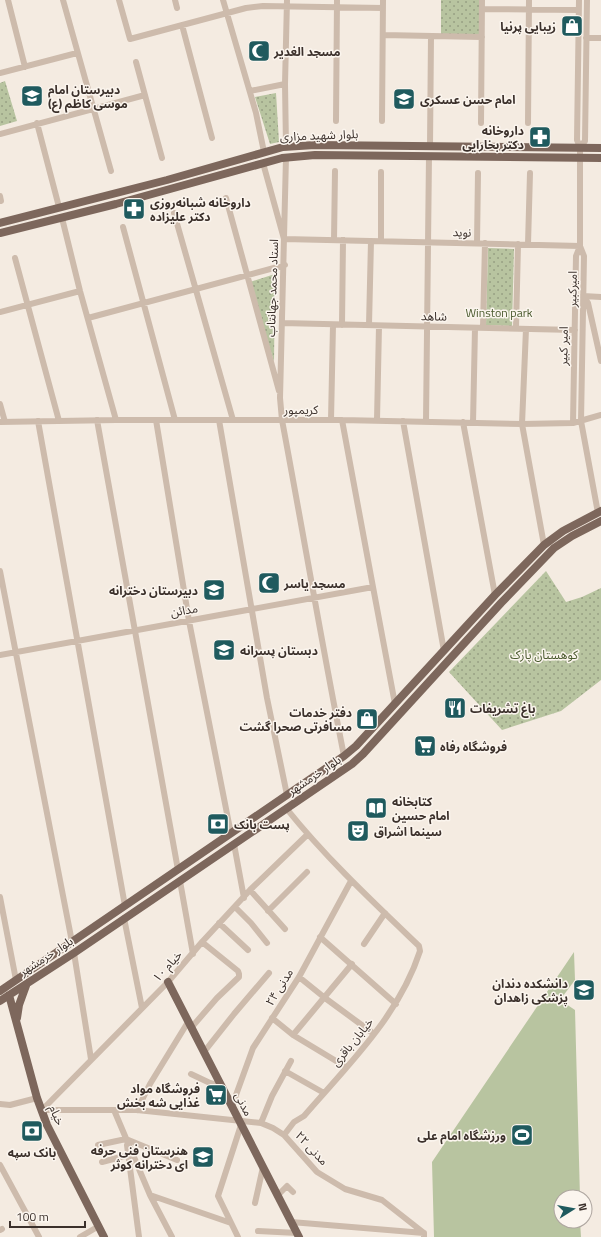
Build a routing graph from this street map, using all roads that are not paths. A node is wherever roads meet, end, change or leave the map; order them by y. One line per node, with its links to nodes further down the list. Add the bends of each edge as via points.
1 (8, 0): 29 (street)
2 (63, 0): 27 (street)
3 (119, 0): 21 (street, via 130,39)
4 (175, 0): 14 (street)
5 (223, 0): 20 (street)
6 (287, 0): 13 (street)
7 (337, 0): 15 (street)
8 (383, 0): 16 (street)
9 (482, 0): 17 (street)
10 (529, 0): 18 (street)
11 (578, 0): 19 (street)
12 (587, 0): 25 (street)
13 (286, 7): 15 (street); 20 (street, via 264,6); 31 (street)
14 (177, 8)
15 (337, 8): 16 (street); 35 (street)
16 (383, 8): 22 (street)
17 (482, 9): 18 (street); 24 (street)
18 (529, 10): 19 (street); 37 (street)
19 (578, 10): 45 (street, via 577,140)
20 (227, 13): 21 (street); 32 (street)
21 (182, 25): 41 (street)
22 (383, 35): 23 (street); 36 (street)
23 (431, 36): 24 (street); 43 (street)
24 (482, 37): 39 (street)
25 (586, 38): 26 (street); 45 (street, via 585,141)
26 (601, 38)
27 (77, 53): 29 (street); 34 (street)
28 (136, 62): 33 (street)
29 (25, 67): 30 (street)
30 (0, 73)
31 (285, 84): 32 (street); 44 (street)
32 (250, 91): 47 (street)
33 (144, 95): 34 (street); 51 (street)
34 (92, 109): 38 (street); 55 (street)
35 (336, 121)
36 (382, 121)
37 (528, 122)
38 (37, 123): 40 (street); 61 (street)
39 (481, 123)
40 (0, 134)
41 (212, 138)
42 (374, 146): 43 (main road, بلوار شهید مزاری); 44 (main road, بلوار شهید مزاری); 48 (main road)
43 (430, 146): 45 (main road, بلوار شهید مزاری)
44 (286, 147): 47 (main road, بلوار شهید مزاری)
45 (580, 148): 46 (main road, بلوار شهید مزاری); 52 (street)
46 (601, 148)
47 (264, 152): 61 (main road, بلوار شهید مزاری)
48 (374, 156): 49 (main road, بلوار شهید مزاری); 50 (main road, بلوار شهید مزاری)
49 (429, 156): 52 (main road, بلوار شهید مزاری); 72 (street)
50 (286, 157): 54 (main road, بلوار شهید مزاری); 67 (street, استاد محمد جهانتاب)
51 (162, 158)
52 (580, 158): 53 (main road, بلوار شهید مزاری); 77 (street, امیرکبیر)
53 (601, 158)
54 (264, 163): 63 (main road, بلوار شهید مزاری); 67 (street)
55 (111, 171)
56 (335, 171): 68 (street)
57 (381, 172): 71 (street)
58 (478, 173): 73 (street)
59 (530, 173): 76 (street)
60 (226, 198): 80 (street)
61 (59, 207): 63 (main road); 64 (main road, بلوار شهید مزاری)
62 (174, 212): 81 (street)
63 (62, 218): 66 (main road, بلوار شهید مزاری); 82 (street)
64 (0, 223)
65 (123, 227): 85 (street)
66 (0, 233)
67 (284, 239): 68 (street, نوید); 79 (street, استاد محمد جهانتاب)
68 (334, 240): 69 (street, نوید)
69 (343, 240): 70 (street, نوید); 91 (street)
70 (371, 241): 71 (street, نوید); 92 (street)
71 (381, 241): 72 (street, نوید)
72 (429, 242): 73 (street, نوید); 94 (street)
73 (477, 243): 74 (street, نوید)
74 (485, 244): 75 (street, نوید); 96 (street)
75 (518, 244): 76 (street, نوید); 97 (street)
76 (528, 244): 77 (street, نوید)
77 (580, 246): 83 (street, امیرکبیر, via 584,256); 99 (street, امیر کبیر, via 576,256)
78 (15, 258): 86 (street)
79 (284, 265): 80 (street); 89 (street, استاد محمد جهانتاب)
80 (247, 275): 81 (street); 101 (street)
81 (196, 289): 85 (street); 109 (street)
82 (80, 291): 86 (street); 88 (street)
83 (583, 296): 84 (street); 100 (street, via 588,303); 117 (street, امیرکبیر)
84 (601, 297)
85 (143, 303): 88 (street); 107 (street)
86 (28, 305): 87 (street); 115 (street)
87 (0, 312)
88 (88, 318): 105 (street)
89 (282, 323): 90 (street, شاهد); 101 (street, استاد محمد جهانتاب)
90 (333, 324): 91 (street, شاهد); 111 (street)
91 (342, 325): 92 (street, شاهد)
92 (369, 325): 93 (street, شاهد)
93 (379, 326): 94 (street, شاهد); 113 (street)
94 (428, 327): 95 (street, شاهد); 119 (street)
95 (475, 328): 96 (street, شاهد); 121 (street)
96 (483, 328): 97 (street, شاهد)
97 (516, 328): 98 (street, شاهد)
98 (526, 329): 99 (street, شاهد); 123 (street)
99 (575, 330): 122 (street, امیر کبیر)
100 (601, 361)
101 (280, 398): 110 (street, استاد محمد جهانتاب)
102 (0, 404): 118 (street)
103 (601, 415): 117 (street, کریمپور)
104 (97, 420): 105 (street, کریمپور); 115 (street, کریمپور); 135 (street)
105 (116, 420): 106 (street, کریمپور)
106 (156, 420): 107 (street, کریمپور); 133 (street)
107 (175, 420): 108 (street, کریمپور)
108 (220, 420): 109 (street, کریمپور); 131 (street)
109 (233, 420): 110 (street, کریمپور)
110 (282, 420): 111 (street, کریمپور); 130 (street, استاد محمد جهانتاب)
111 (331, 420): 112 (street, کریمپور)
112 (342, 420): 113 (street, کریمپور); 128 (street)
113 (377, 420): 116 (street, کریمپور)
114 (38, 421): 115 (street, کریمپور); 118 (street, کریمپور); 136 (street)
115 (59, 421)
116 (402, 421): 119 (street, کریمپور); 137 (street)
117 (581, 421): 122 (street, کریمپور); 124 (street, امیرکبیر)
118 (2, 422)
119 (426, 422): 120 (street, کریمپور)
120 (463, 422): 121 (street, کریمپور); 129 (street)
121 (473, 423): 123 (street, کریمپور)
122 (573, 423): 123 (street, کریمپور)
123 (522, 424): 126 (street)
124 (600, 512): 126 (main road, بلوار خرمشهر, via 563,531)
125 (601, 521): 134 (main road, بلوار خرمشهر, via 554,548)
126 (544, 545): 129 (main road, بلوار خرمشهر)
127 (0, 571): 138 (street)
128 (372, 587): 130 (street, مدائن); 140 (street)
129 (495, 594): 132 (main road, بلوار خرمشهر)
130 (315, 597): 131 (street, مدائن); 141 (street, استاد محمد جهانتاب)
131 (252, 610): 133 (street, مدائن); 142 (street)
132 (472, 620): 134 (main road); 137 (main road, بلوار خرمشهر)
133 (189, 621): 135 (street, مدائن); 144 (street)
134 (478, 627): 143 (main road, بلوار خرمشهر, via 364,754 342,772)
135 (135, 630): 136 (street, مدائن); 147 (street)
136 (77, 640): 138 (street, مدائن); 156 (street)
137 (444, 651): 140 (main road, بلوار خرمشهر)
138 (15, 652): 139 (street, مدائن); 164 (street)
139 (0, 655)
140 (395, 704): 141 (main road, بلوار خرمشهر)
141 (344, 756): 142 (main road, بلوار خرمشهر)
142 (287, 795): 144 (main road, بلوار خرمشهر)
143 (286, 808): 145 (street); 146 (main road, بلوار خرمشهر)
144 (231, 834): 147 (main road, بلوار خرمشهر)
145 (307, 835): 150 (street); 151 (street, خیام ۱۰)
146 (234, 844): 149 (main road, بلوار خرمشهر); 154 (street)
147 (178, 870): 152 (main road, بلوار خرمشهر)
148 (307, 872): 158 (street)
149 (180, 881): 155 (main road, بلوار خرمشهر); 170 (street)
150 (351, 881): 159 (street); 163 (street, مدنی ۲۴)
151 (250, 890): 154 (street, خیام ۱۰); 158 (street)
152 (147, 891): 155 (main road); 156 (main road, بلوار خرمشهر)
153 (0, 897): 174 (street)
154 (244, 898): 157 (street, خیام ۱۰)
155 (150, 901): 160 (main road, بلوار خرمشهر)
156 (124, 906): 164 (main road, بلوار خرمشهر)
157 (234, 907): 161 (street, خیام ۱۰); 166 (street)
158 (268, 911): 162 (street)
159 (385, 913): 167 (street); 181 (street, خیابان باقری, via 419,946 420,951)
160 (124, 918): 169 (main road, بلوار خرمشهر); 182 (street)
161 (220, 923): 165 (street, خیام ۱۰); 168 (street)
162 (284, 929)
163 (320, 937): 171 (street); 173 (street, مدنی ۲۴)
164 (72, 942): 174 (main road, بلوار خرمشهر)
165 (202, 942): 170 (street, خیام ۱۰); 185 (street, via 239,974)
166 (267, 942)
167 (364, 944)
168 (248, 950)
169 (74, 953): 176 (main road, بلوار خرمشهر); 189 (street)
170 (193, 954): 175 (street, خیام ۱۰)
171 (352, 964): 179 (street); 181 (street)
172 (269, 973): 188 (street)
173 (299, 977): 179 (street); 183 (street, مدنی ۲۴)
174 (16, 980): 177 (main road, بلوار خرمشهر)
175 (168, 982): 182 (street, خیام ۱۰); 185 (main road, مدنی)
176 (28, 983): 178 (main road, بلوار خرمشهر); 184 (main road)
177 (0, 991)
178 (9, 995): 180 (main road, بلوار خرمشهر); 184 (main road, خیام)
179 (324, 998): 186 (street); 187 (street)
180 (0, 1001)
181 (396, 1004): 186 (street, خیابان باقری)
182 (142, 1008): 189 (street, خیام ۱۰)
183 (272, 1018): 187 (street); 198 (street, مدنی ۲۴, via 253,1048)
184 (16, 1020): 196 (main road, خیام)
185 (190, 1025): 188 (main road, مدنی); 201 (street, via 150,1084)
186 (374, 1034): 191 (street, خیابان باقری)
187 (293, 1035): 191 (street)
188 (204, 1052): 194 (main road, مدنی)
189 (92, 1059): 199 (street, خیام ۱۰)
190 (291, 1061): 192 (street)
191 (346, 1067): 195 (street, خیابان باقری)
192 (285, 1071): 195 (street); 203 (street)
193 (191, 1074): 194 (street)
194 (221, 1086): 198 (main road, مدنی)
195 (324, 1093): 204 (street, خیابان باقری)
196 (37, 1098): 197 (street, via 10,1105); 199 (main road, خیام)
197 (0, 1104)
198 (232, 1106): 202 (main road, مدنی)
199 (42, 1110): 200 (street, مدنی ۲۲); 218 (main road, خیام, via 47,1125)
200 (114, 1110): 201 (street, مدنی ۲۲); 205 (street)
201 (137, 1110): 202 (street, مدنی ۲۲)
202 (240, 1123): 203 (street, مدنی ۲۲); 211 (main road, مدنی); 217 (street, via 218,1196)
203 (262, 1123): 204 (street, مدنی ۲۲)
204 (284, 1135): 221 (street, مدنی ۲۲, via 317,1172 345,1189 382,1200)
205 (126, 1139): 206 (street); 207 (street); 208 (street)
206 (98, 1145)
207 (131, 1155): 209 (street); 213 (street); 225 (street)
208 (177, 1160)
209 (102, 1162)
210 (0, 1165): 222 (street)
211 (263, 1167): 214 (main road, مدنی); 215 (street)
212 (293, 1192): 214 (street, via 287,1186)
213 (150, 1194): 217 (street); 226 (street)
214 (278, 1196): 216 (main road, مدنی)
215 (255, 1203)
216 (291, 1222): 220 (main road, مدنی); 221 (street)
217 (231, 1224): 227 (street)
218 (99, 1226): 223 (street); 224 (main road, خیام)
219 (258, 1231): 220 (street)
220 (298, 1235)
221 (424, 1235)
222 (39, 1237)
223 (80, 1237)
224 (104, 1237)
225 (139, 1237)
226 (172, 1237)
227 (238, 1237)

